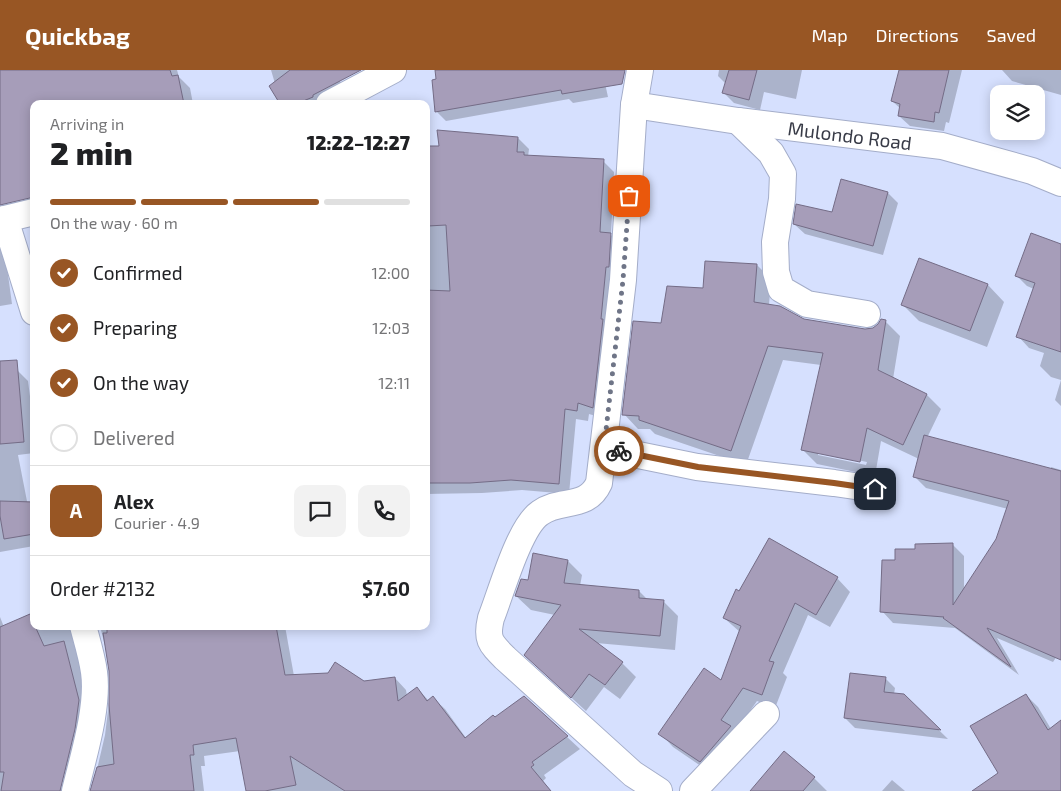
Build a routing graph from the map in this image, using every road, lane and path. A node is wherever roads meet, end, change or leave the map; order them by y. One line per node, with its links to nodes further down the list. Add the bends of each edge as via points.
1 (393, 70): 3 (street)
2 (640, 70): 4 (street)
3 (337, 100)
4 (634, 105): 5 (street, Mulondo Road); 11 (street, via 626,250)
5 (738, 121): 6 (street, Mulondo Road, via 942,146); 10 (street, via 771,153 782,174 782,200 775,242 776,272 781,289 807,304)
6 (1061, 183)
7 (30, 213): 8 (street)
8 (3, 220): 9 (street)
9 (30, 300)
10 (867, 314)
11 (604, 448): 12 (street, via 698,467); 16 (street, via 595,491 577,502 540,512 532,520 491,618 489,637 490,643 501,654 588,734 633,774)
12 (875, 489)
13 (84, 630): 15 (street, via 95,690)
14 (766, 714): 17 (street)
15 (75, 791)
16 (659, 791)
17 (693, 791)

